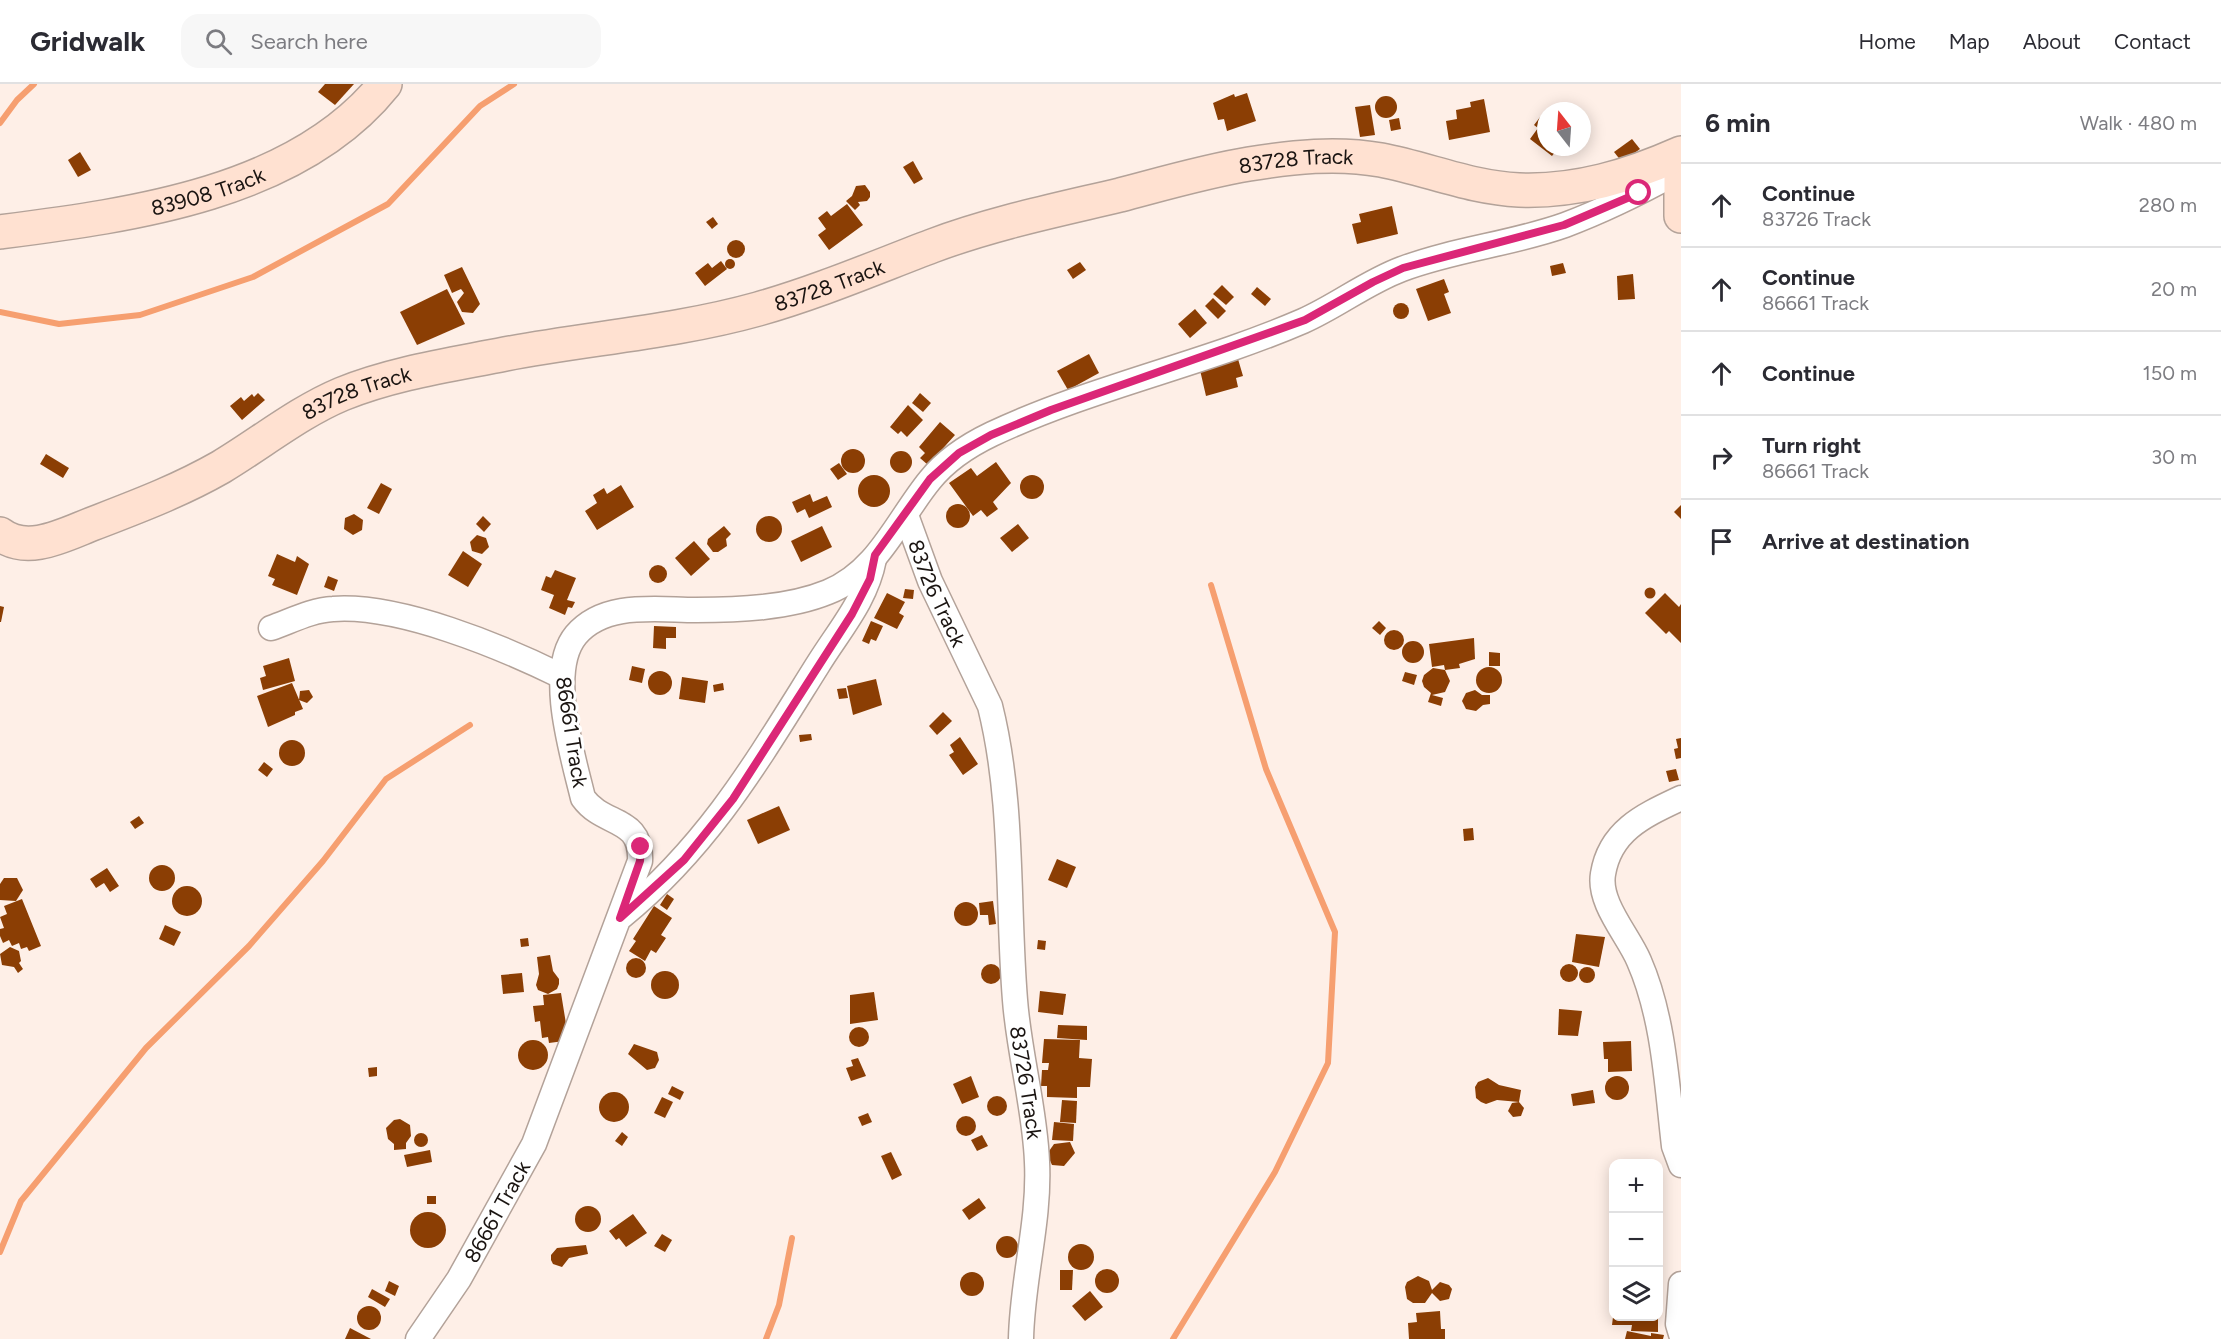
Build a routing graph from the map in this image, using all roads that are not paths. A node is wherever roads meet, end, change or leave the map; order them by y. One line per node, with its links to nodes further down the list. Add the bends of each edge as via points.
1 (385, 84): 4 (street, 83908 Track, via 360,114 313,147 264,173 149,208 94,220)
2 (1680, 160): 3 (street); 5 (street, 83726 Track, via 1639,193 1564,225 1403,268 1305,320 1119,384 991,435 959,453 930,479); 6 (street, 83728 Track, via 1565,188 1522,190 1488,187 1377,159 1294,157 1243,164 993,226 803,296 751,311 375,381 336,397 166,496 54,538 33,543)
3 (1681, 216)
4 (0, 232)
5 (906, 515): 7 (street, 86661 Track); 16 (street, 83726 Track, via 930,581 983,688 995,724 1012,899 1015,1000 1037,1162)
6 (6, 540)
7 (875, 555): 9 (street, 86661 Track, via 849,582 826,594 793,602 697,610 647,609 594,620 567,646); 11 (street, via 870,579 852,614 733,799 684,860)
8 (271, 628): 9 (street, via 331,609 392,614 441,628)
9 (561, 676): 11 (street, 86661 Track, via 583,798 591,809 630,829 641,847 640,861)
10 (1681, 798): 12 (street, via 1622,831 1605,864 1603,887 1648,987 1674,1146)
11 (620, 918): 15 (street, 86661 Track, via 534,1144 459,1279)
12 (1681, 1165)
13 (1681, 1284): 14 (street)
14 (1681, 1334)
15 (418, 1339)
16 (1021, 1339)

